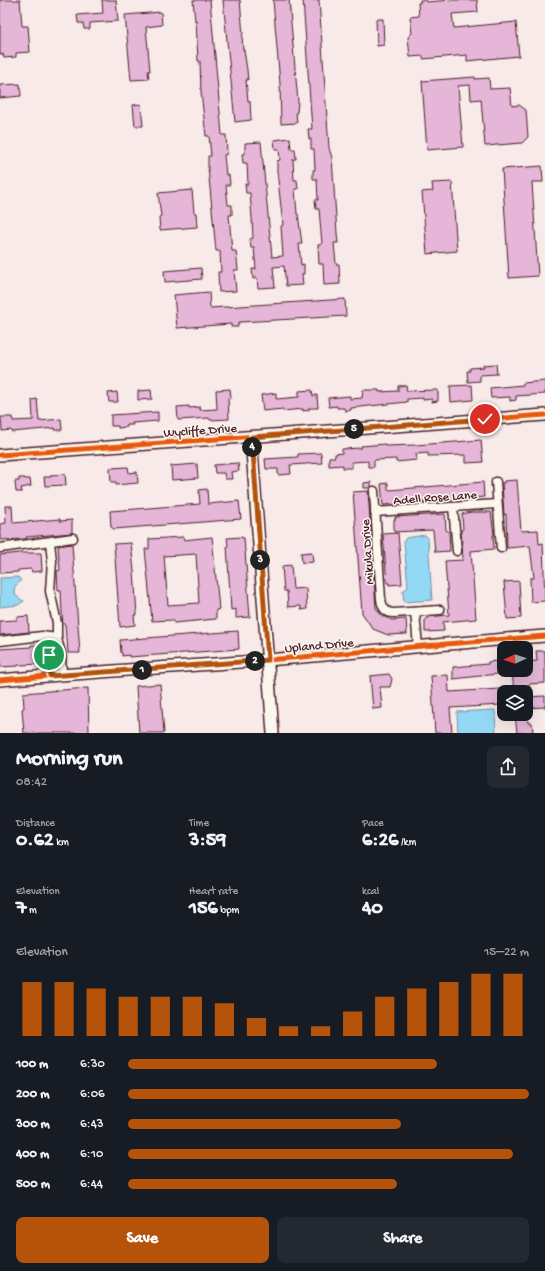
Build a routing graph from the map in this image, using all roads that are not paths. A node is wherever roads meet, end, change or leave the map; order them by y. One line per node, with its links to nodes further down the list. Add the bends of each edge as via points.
1 (545, 414): 2 (street, Wycliffe Drive)
2 (252, 437): 3 (street, Wycliffe Drive); 20 (street)
3 (0, 455)
4 (496, 482): 6 (street)
5 (374, 491): 8 (street, Mikula Drive)
6 (497, 504): 7 (street, Adell Rose Lane); 12 (street)
7 (454, 507): 8 (street, Adell Rose Lane); 13 (street)
8 (375, 512): 15 (street, Mikula Drive, via 382,605 386,611 394,613)
9 (73, 538): 10 (street)
10 (50, 542): 11 (street); 17 (street, via 50,591 57,622)
11 (0, 548)
12 (501, 548)
13 (457, 551)
14 (440, 610): 15 (street)
15 (415, 612): 19 (street)
16 (545, 636): 19 (street, Upland Drive)
17 (57, 638): 18 (street, via 42,636); 21 (street, via 62,654); 22 (street, via 49,655)
18 (0, 641)
19 (418, 647): 20 (street, Upland Drive)
20 (268, 660): 21 (street, Upland Drive); 24 (street)
21 (62, 675): 22 (street, Upland Drive)
22 (50, 676): 23 (street, Upland Drive)
23 (0, 680)
24 (273, 733)

